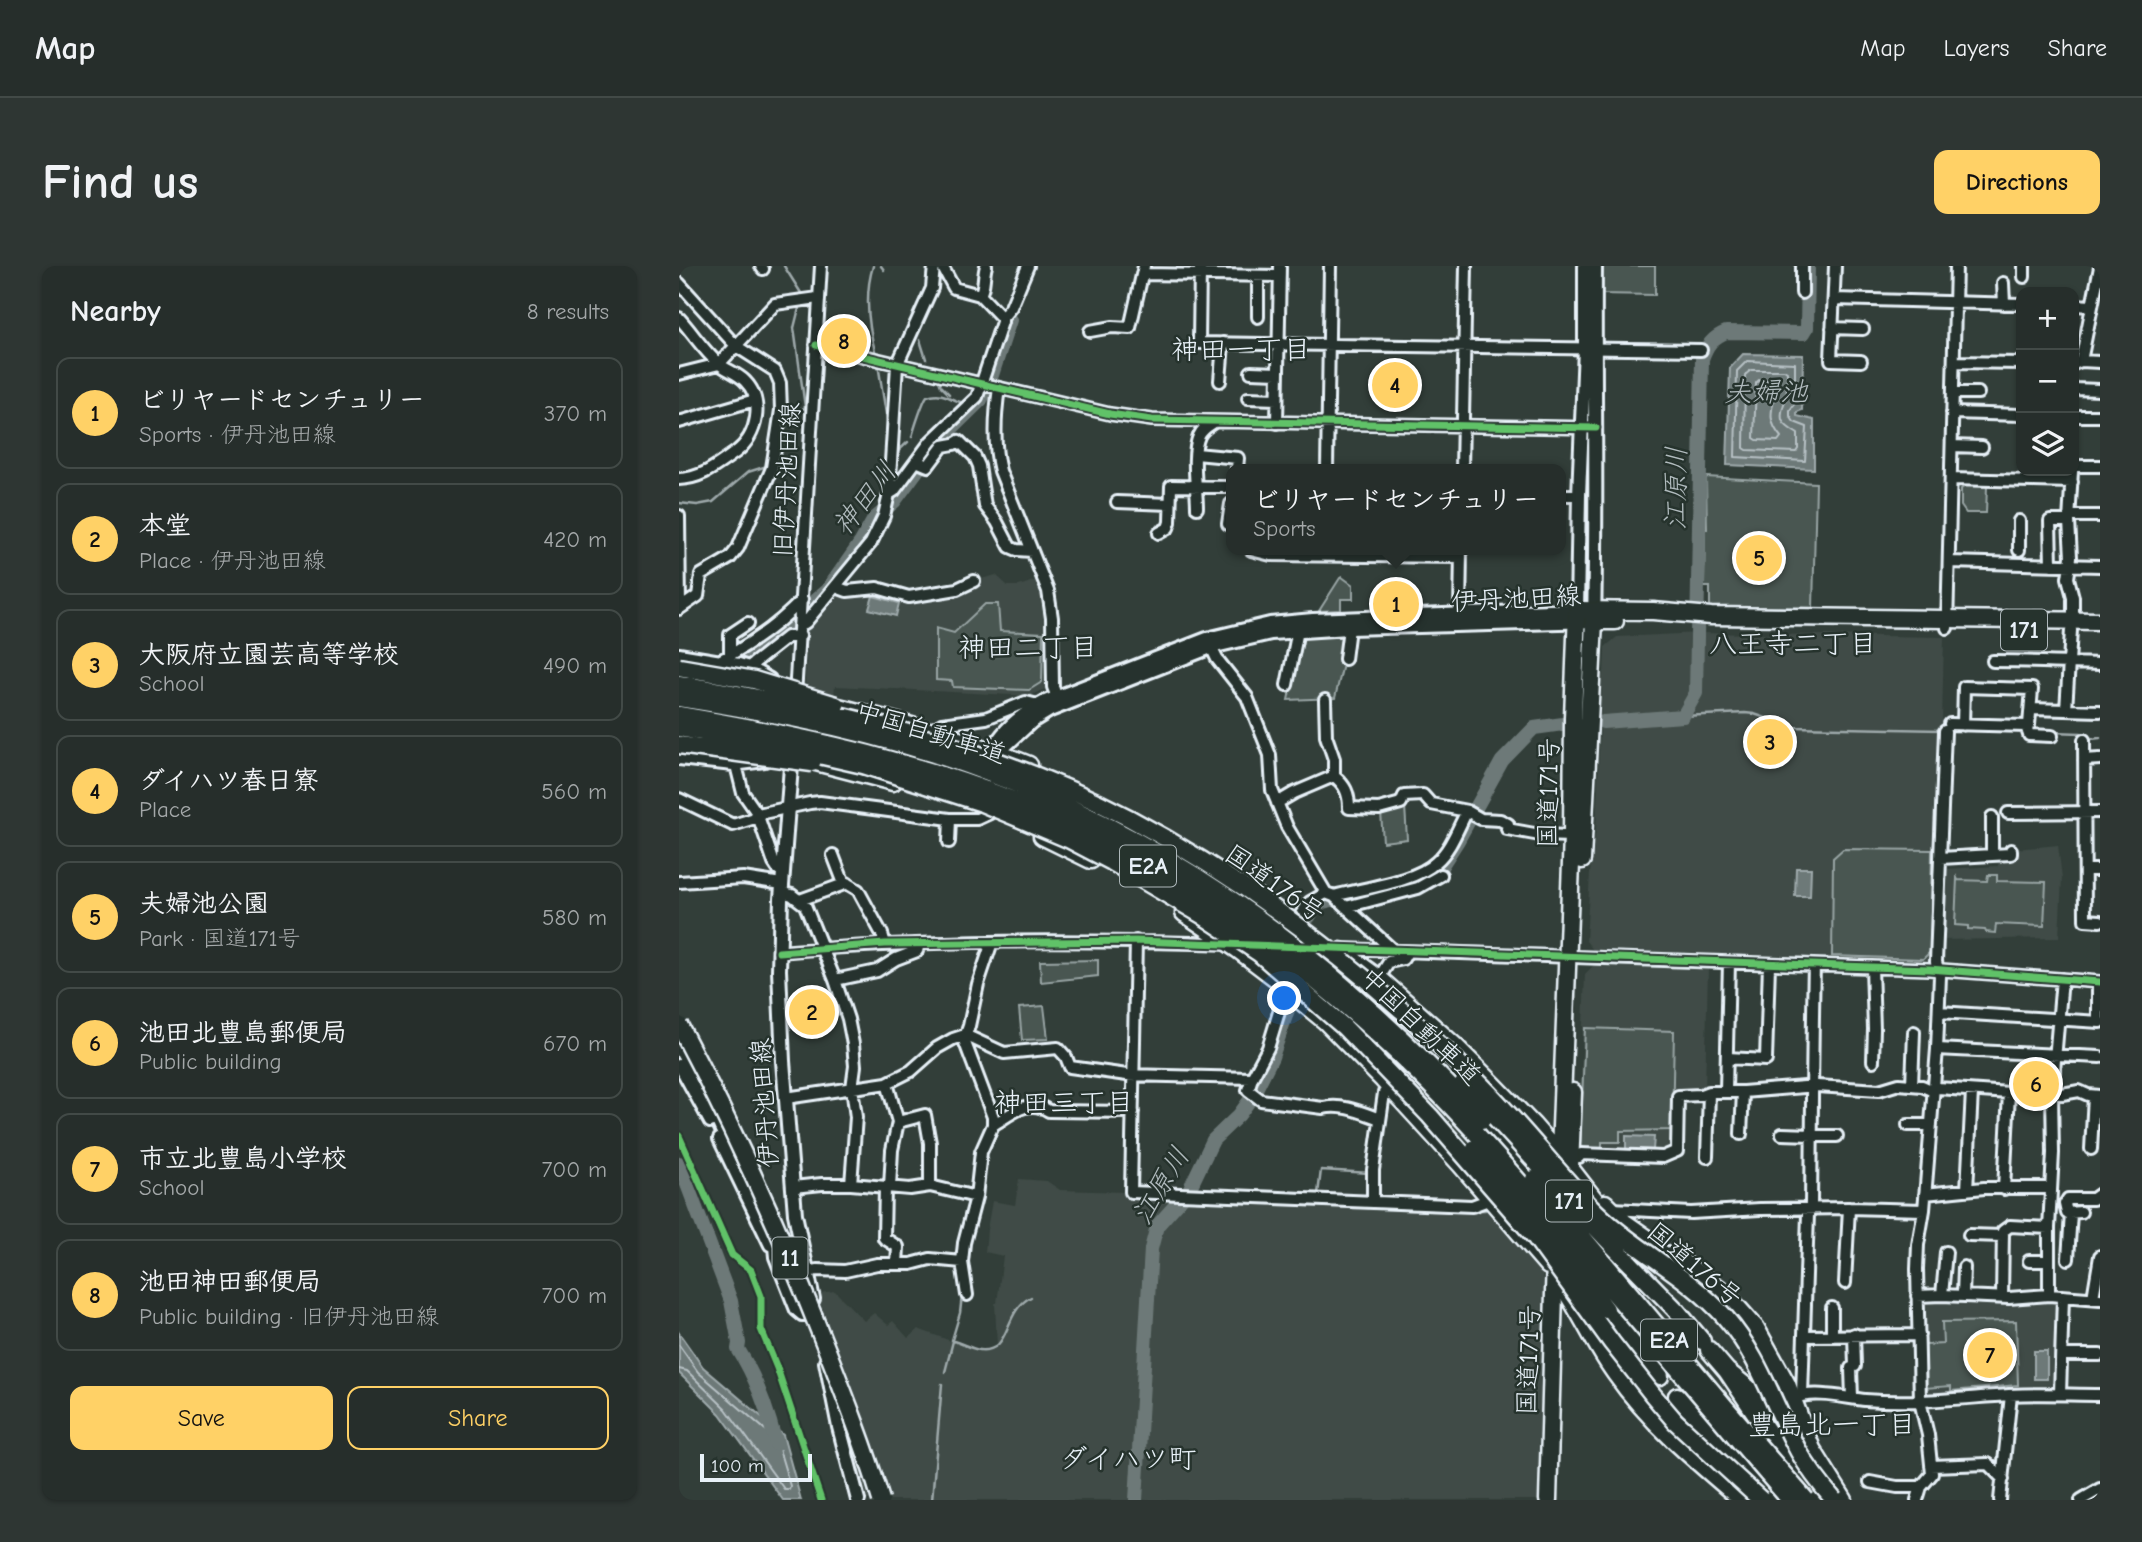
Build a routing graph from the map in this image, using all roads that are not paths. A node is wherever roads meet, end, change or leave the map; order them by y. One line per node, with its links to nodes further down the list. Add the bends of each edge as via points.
1 (934, 266): 50 (street, via 932,288)
2 (942, 266): 21 (street, via 954,288)
3 (986, 266): 21 (street)
4 (1028, 266): 29 (street)
5 (1330, 266): 38 (street)
6 (1466, 266): 39 (street)
7 (1585, 266): 41 (main road, 伊丹池田線)
8 (1595, 266): 41 (main road, 伊丹池田線)
9 (1802, 266): 20 (street)
10 (1835, 266): 23 (street)
11 (1956, 266): 24 (street)
12 (820, 267): 22 (street, 旧伊丹池田線)
13 (2100, 267): 28 (street)
14 (1143, 270): 15 (street); 34 (street, via 1130,328)
15 (1200, 270): 17 (street); 35 (street, via 1199,343)
16 (1280, 271): 17 (street); 36 (street)
17 (1258, 276): 31 (street)
18 (679, 283): 40 (street)
19 (2003, 284): 25 (street)
20 (1802, 293)
21 (980, 295): 29 (street)
22 (818, 298): 37 (street, 旧伊丹池田線); 40 (street, via 775,304)
23 (1834, 299): 24 (street); 32 (street)
24 (1955, 303): 25 (street); 45 (street)
25 (2004, 304): 26 (street)
26 (2016, 304)
27 (2079, 305): 28 (street)
28 (2092, 306): 43 (street)
29 (1005, 316): 55 (street)
30 (679, 317): 49 (street)
31 (1258, 317)
32 (1832, 328): 33 (street); 44 (street, via 1831,360)
33 (1863, 329)
34 (1090, 331)
35 (1223, 343): 36 (street); 54 (street)
36 (1279, 344): 38 (street); 52 (street)
37 (816, 345): 50 (street); 109 (street, 旧伊丹池田線)
38 (1328, 345): 39 (street); 70 (street)
39 (1464, 345): 41 (street); 71 (street)
40 (736, 346): 49 (street); 110 (street, via 769,366 778,377 781,411 772,468 737,551 701,575 698,596)
41 (1589, 348): 42 (street); 72 (main road, 伊丹池田線); 73 (main road, 伊丹池田線)
42 (1701, 349)
43 (2079, 358)
44 (1861, 361)
45 (1954, 362): 48 (street); 58 (street)
46 (2079, 362): 47 (street)
47 (2100, 362)
48 (2016, 363)
49 (719, 364): 53 (street); 62 (street, via 743,379)
50 (897, 365): 55 (street); 92 (street)
51 (1251, 372): 52 (street)
52 (1278, 373): 61 (street)
53 (679, 374)
54 (1220, 381)
55 (990, 385): 68 (street, via 1110,414); 77 (street, via 930,441); 100 (street, via 1000,471)
56 (2079, 389): 57 (street)
57 (2100, 390)
58 (1953, 393): 59 (street); 63 (street)
59 (1978, 393)
60 (1248, 398): 61 (street)
61 (1277, 399): 69 (street)
62 (755, 400): 67 (street); 85 (street, via 757,412 744,446 706,474)
63 (1952, 413): 64 (street); 74 (street)
64 (2016, 415)
65 (2079, 416): 66 (street)
66 (2100, 416)
67 (679, 422)
68 (1215, 422): 69 (street); 76 (street, via 1203,428)
69 (1277, 423): 70 (street)
70 (1328, 424): 71 (street); 79 (street)
71 (1462, 426): 72 (street); 80 (street)
72 (1581, 428): 73 (street); 90 (main road, 伊丹池田線)
73 (1596, 428): 112 (main road, 伊丹池田線, via 1597,476)
74 (1952, 446): 75 (street); 86 (street)
75 (1982, 447)
76 (1196, 454): 78 (street, via 1238,458); 87 (street)
77 (920, 463): 92 (street); 100 (street, via 927,466 943,446 959,441 975,457 985,506 1010,547)
78 (1237, 464)
79 (1327, 464)
80 (1462, 464)
81 (2079, 466): 82 (street)
82 (2100, 466)
83 (2030, 476): 86 (street)
84 (2072, 476): 97 (street)
85 (679, 479)
86 (1951, 479): 103 (street)
87 (1197, 487): 88 (street); 93 (street, via 1171,486); 94 (street)
88 (1226, 487)
89 (1566, 495): 90 (street)
90 (1579, 495): 112 (main road, 伊丹池田線)
91 (1117, 502): 93 (street)
92 (888, 503): 108 (street, via 871,543)
93 (1170, 504): 99 (street, via 1168,528)
94 (1197, 508)
95 (679, 516): 110 (street)
96 (2100, 516): 97 (street)
97 (2069, 518): 104 (street, via 2050,521); 105 (street)
98 (2019, 521): 102 (street)
99 (1159, 533)
100 (1032, 551): 138 (street, via 1048,591 1053,687)
101 (1461, 555): 111 (street)
102 (2019, 557): 103 (street); 104 (street)
103 (1949, 562): 116 (street)
104 (2051, 565): 105 (street)
105 (2069, 565): 106 (street); 117 (street)
106 (2100, 566)
107 (974, 581): 108 (street, via 957,589 909,597 877,589)
108 (836, 587): 118 (street)
109 (802, 602): 118 (street, 旧伊丹池田線); 125 (street)
110 (680, 608)
111 (1460, 614): 112 (main road, 伊丹池田線); 122 (main road, 伊丹池田線, via 1270,624)
112 (1585, 615): 114 (main road, 伊丹池田線); 116 (highway, 171, via 1653,611); 123 (highway, 国道171号 / 171); 200 (highway, 国道171号 / 171)
113 (2100, 621): 117 (highway, 171)
114 (1551, 622): 119 (main road, 伊丹池田線); 123 (street, via 1568,630)
115 (748, 623): 125 (street, via 730,635)
116 (1947, 623): 117 (highway, 171)
117 (2072, 625): 121 (highway, 171); 128 (street)
118 (800, 627): 130 (street); 135 (street, 旧伊丹池田線)
119 (1349, 628): 120 (main road, 伊丹池田線); 126 (street)
120 (1299, 630): 122 (main road, 伊丹池田線); 134 (street)
121 (2100, 631)
122 (1209, 643): 138 (main road, 伊丹池田線); 162 (street, via 1247,697 1270,755)
123 (1576, 645): 174 (highway, 国道171号 / 171)
124 (679, 654): 125 (street)
125 (725, 659): 130 (street)
126 (1345, 659)
127 (1993, 661): 128 (street)
128 (2069, 664): 129 (street); 141 (street)
129 (2100, 664)
130 (744, 666): 135 (street)
131 (679, 667): 152 (highway, bridge, via 780,687)
132 (679, 675): 135 (highway)
133 (679, 684): 152 (highway, 国道176号, bridge, via 843,716)
134 (1287, 685)
135 (796, 692): 147 (highway); 153 (main road, 伊丹池田線)
136 (679, 698): 204 (highway, 中国自動車道 / E2A, bridge, via 879,739 1022,786 1169,859 1246,908)
137 (1325, 700): 158 (street, via 1325,736 1334,759)
138 (1058, 701): 139 (main road, 伊丹池田線); 152 (main road, 伊丹池田線)
139 (1038, 705): 147 (street, via 1025,702 986,719 942,724); 152 (main road, 伊丹池田線, via 999,738)
140 (2031, 709): 141 (street); 144 (street, via 2032,689 1965,687); 145 (street)
141 (2066, 710): 142 (street)
142 (2100, 711)
143 (679, 715): 204 (highway, 中国自動車道 / E2A, bridge, via 874,754 1027,806 1170,878)
144 (1963, 725): 145 (street); 179 (street, via 1948,727)
145 (2026, 726): 148 (street, via 2029,736)
146 (679, 728): 159 (highway, bridge, via 863,765)
147 (930, 731): 152 (highway)
148 (2052, 736)
149 (679, 737): 153 (highway)
150 (2084, 740): 156 (street)
151 (679, 745): 159 (highway, bridge, via 839,767)
152 (988, 754): 160 (main road, 伊丹池田線); 188 (highway, via 1083,788 1177,836); 315 (highway, 国道176号, bridge, via 1175,844 1271,907 1366,981 1479,1083 1606,1221 1724,1316)
153 (792, 758): 157 (street); 160 (highway); 163 (main road, 伊丹池田線)
154 (679, 759): 157 (street)
155 (2100, 759): 156 (street)
156 (2084, 760): 166 (street)
157 (736, 765): 170 (street, via 744,795)
158 (1334, 776): 162 (street); 164 (street, via 1349,794 1349,808 1379,809 1401,803 1404,796 1423,795 1431,804)
159 (958, 794): 331 (highway, bridge, via 1068,839 1159,889 1259,953 1304,991 1390,1073 1500,1195 1675,1421)
160 (937, 796): 168 (highway)
161 (679, 799): 170 (street, via 733,825)
162 (1277, 803): 186 (street, via 1287,827)
163 (788, 807): 170 (street); 172 (street, via 820,802); 184 (main road, 伊丹池田線)
164 (1468, 811): 174 (street, via 1481,819 1500,820 1508,824 1507,829); 186 (street, via 1446,851 1427,869)
165 (2061, 812): 166 (street); 169 (street); 173 (street)
166 (2085, 812): 167 (street); 180 (street)
167 (2100, 812)
168 (989, 813): 172 (street, via 978,819); 194 (highway, via 1109,869)
169 (2008, 813)
170 (758, 816): 184 (street)
171 (1992, 817): 178 (street)
172 (950, 819): 175 (street)
173 (2059, 824)
174 (1572, 836): 200 (highway, 国道171号 / 171)
175 (949, 842)
176 (2011, 850): 178 (street, via 2011,854)
177 (833, 855): 185 (street)
178 (1992, 855): 179 (street)
179 (1941, 858): 206 (street)
180 (2085, 870): 181 (street); 189 (street, via 2085,920)
181 (2100, 870)
182 (1441, 874): 186 (street, via 1418,888)
183 (679, 882): 184 (street, via 743,878)
184 (782, 882): 187 (street); 197 (main road, 伊丹池田線)
185 (847, 883): 187 (street); 192 (street, via 858,890)
186 (1336, 899): 188 (street, via 1310,902); 198 (street)
187 (800, 900): 195 (street)
188 (1299, 917): 196 (highway)
189 (2100, 921)
190 (992, 942): 191 (street); 193 (street); 218 (street)
191 (1136, 942): 194 (street); 227 (street)
192 (885, 944): 193 (street); 195 (street)
193 (919, 944): 209 (street, via 917,951 877,971)
194 (1231, 944): 196 (street); 211 (highway)
195 (822, 948): 197 (street); 209 (street)
196 (1338, 949): 198 (street); 248 (highway, via 1381,980 1454,1045)
197 (779, 952): 242 (main road, 伊丹池田線)
198 (1395, 952): 199 (street)
199 (1407, 952): 200 (street); 207 (street, via 1403,959 1389,962)
200 (1572, 957): 201 (street); 245 (highway, 国道171号 / 171); 257 (highway, 国道171号 / 171)
201 (1729, 962): 202 (street); 223 (street)
202 (1769, 964): 203 (street); 223 (street, via 1766,1059)
203 (1814, 965): 205 (street); 232 (street)
204 (1311, 967): 307 (highway, bridge, via 1457,1079 1677,1311); 308 (highway, bridge, via 1562,1250); 333 (highway, 中国自動車道 / E2A, bridge, via 1472,1129); 334 (highway, 中国自動車道 / E2A, bridge, via 1415,1051 1482,1120)
205 (1872, 967): 206 (street); 224 (street)
206 (1938, 969): 208 (street); 213 (street)
207 (1382, 973)
208 (2061, 979): 210 (street); 214 (street)
209 (835, 980): 231 (street, via 853,1044)
210 (2099, 982): 215 (street)
211 (1286, 989): 228 (street, via 1268,1048); 268 (highway, via 1383,1080)
212 (1380, 997): 225 (street)
213 (1939, 1012): 214 (street); 220 (street)
214 (2058, 1020): 215 (street); 221 (street)
215 (2099, 1022)
216 (679, 1025): 325 (highway, 11, bridge, via 776,1224 847,1399)
217 (1914, 1032): 230 (street)
218 (965, 1035): 227 (street, via 1004,1053 1058,1048 1070,1067); 229 (street, via 937,1048 911,1071); 247 (street)
219 (679, 1049): 279 (street, via 724,1138 753,1170 771,1214); 324 (highway, 11, via 767,1228)
220 (1937, 1049): 221 (street); 233 (street)
221 (2055, 1056): 222 (street); 240 (street)
222 (2100, 1057)
223 (1727, 1058): 234 (street)
224 (1873, 1061)
225 (1387, 1062)
226 (679, 1065): 279 (street, via 723,1145)
227 (1134, 1075): 228 (street); 243 (street)
228 (1252, 1078): 244 (street, via 1248,1088 1261,1100 1332,1106)
229 (887, 1083): 231 (street); 246 (street)
230 (1912, 1085): 232 (street, via 1879,1090); 233 (street)
231 (852, 1088): 242 (street); 258 (street, via 856,1117)
232 (1813, 1088): 237 (street); 253 (street)
233 (1934, 1089): 235 (street); 250 (street)
234 (1726, 1091): 236 (street); 237 (street)
235 (1972, 1091): 239 (street); 264 (street)
236 (1709, 1092): 256 (street); 257 (street, via 1678,1096 1677,1151 1663,1157 1581,1154)
237 (1743, 1092): 251 (street)
238 (1384, 1093): 244 (street)
239 (2009, 1093): 240 (street); 263 (street)
240 (2052, 1094): 241 (street, via 2079,1091); 262 (street)
241 (2097, 1096): 255 (street)
242 (786, 1098): 260 (main road, 伊丹池田線)
243 (1133, 1112): 247 (street, via 1049,1111 1040,1106 1015,1110); 269 (street, via 1131,1192)
244 (1380, 1119): 269 (street)
245 (1561, 1119): 248 (highway, via 1551,1125); 257 (highway, 国道171号 / 171)
246 (898, 1122): 259 (street, via 925,1115); 261 (street)
247 (993, 1125): 267 (street, via 981,1152)
248 (1534, 1125): 257 (highway)
249 (1908, 1125): 250 (street)
250 (1931, 1125): 265 (street)
251 (1741, 1134)
252 (1782, 1135): 253 (street)
253 (1812, 1135): 254 (street); 270 (street)
254 (1837, 1136)
255 (2091, 1149)
256 (1707, 1157)
257 (1572, 1165): 272 (highway); 287 (highway, 国道171号 / 171); 289 (highway, 国道171号 / 171); 315 (highway, bridge, via 1598,1203 1623,1226 1682,1267 1731,1310 1760,1351)
258 (851, 1184): 260 (street); 261 (street)
259 (930, 1186): 261 (street); 267 (street)
260 (793, 1187): 286 (main road, 伊丹池田線)
261 (887, 1187): 284 (street, via 884,1238 898,1247)
262 (2051, 1188): 263 (street); 274 (street)
263 (2004, 1189): 264 (street)
264 (1967, 1190): 265 (street)
265 (1925, 1194): 273 (street)
266 (2100, 1194): 280 (street, via 2065,1203 2067,1213 2076,1212)
267 (976, 1197): 283 (street)
268 (1491, 1199): 269 (street, via 1472,1206); 287 (highway)
269 (1373, 1202)
270 (1809, 1208): 271 (street); 272 (street, via 1691,1213); 304 (street)
271 (1849, 1208): 273 (street); 288 (street)
272 (1612, 1209): 312 (highway, via 1724,1291 1756,1328)
273 (1924, 1210): 293 (street)
274 (2049, 1228): 276 (street, via 2010,1226); 282 (street)
275 (1969, 1235): 276 (street)
276 (2003, 1236): 296 (street)
277 (1946, 1252): 291 (street)
278 (2100, 1256): 297 (street)
279 (775, 1257): 300 (street, via 796,1310)
280 (2068, 1259)
281 (2029, 1261): 282 (street)
282 (2049, 1261): 292 (street)
283 (962, 1262): 284 (street, via 930,1259); 290 (street)
284 (897, 1264): 286 (street)
285 (1964, 1267): 294 (street)
286 (807, 1272): 300 (main road, 伊丹池田線)
287 (1555, 1276): 289 (highway); 326 (highway, 国道171号 / 171)
288 (1845, 1283)
289 (1565, 1290): 299 (highway); 327 (highway, 国道171号 / 171)
290 (967, 1295)
291 (1942, 1295): 293 (street); 294 (street)
292 (2049, 1295): 295 (street); 296 (street)
293 (1917, 1296): 303 (street)
294 (1963, 1296): 296 (street)
295 (2063, 1296): 297 (street); 305 (street)
296 (2002, 1297)
297 (2097, 1299)
298 (1832, 1308): 302 (street)
299 (1579, 1312): 316 (highway, via 1616,1374); 330 (highway, via 1671,1427)
300 (816, 1315): 323 (main road, 伊丹池田線)
301 (1854, 1334): 302 (street); 303 (street); 313 (street)
302 (1832, 1335): 304 (street)
303 (1919, 1335): 314 (street)
304 (1804, 1336): 312 (street)
305 (2062, 1355): 306 (street); 309 (street)
306 (2100, 1355)
307 (1727, 1371): 315 (highway); 335 (highway, via 1776,1444)
308 (1672, 1391): 318 (highway, via 1691,1419); 332 (highway)
309 (2060, 1394): 310 (street); 311 (street)
310 (2011, 1395): 314 (street); 319 (street)
311 (2100, 1395)
312 (1797, 1397): 313 (street); 315 (highway); 338 (street, via 1831,1471)
313 (1852, 1398): 314 (street)
314 (1920, 1401): 317 (street)
315 (1795, 1426): 336 (highway, 国道176号, bridge, via 1808,1467); 337 (highway)
316 (1674, 1441): 318 (highway); 328 (street, via 1699,1471)
317 (1931, 1466): 319 (street, via 1988,1464); 321 (street, via 1932,1474)
318 (1709, 1472): 329 (highway)
319 (2003, 1479): 340 (street)
320 (1870, 1482): 321 (street)
321 (1921, 1487): 339 (street)
322 (2100, 1489): 341 (street)
323 (858, 1500)
324 (871, 1500)
325 (881, 1500)
326 (1548, 1500)
327 (1557, 1500)
328 (1734, 1500)
329 (1742, 1500)
330 (1754, 1500)
331 (1761, 1500)
332 (1774, 1500)
333 (1790, 1500)
334 (1806, 1500)
335 (1822, 1500)
336 (1834, 1500)
337 (1844, 1500)
338 (1853, 1500)
339 (1917, 1500)
340 (2000, 1500)
341 (2081, 1500)

